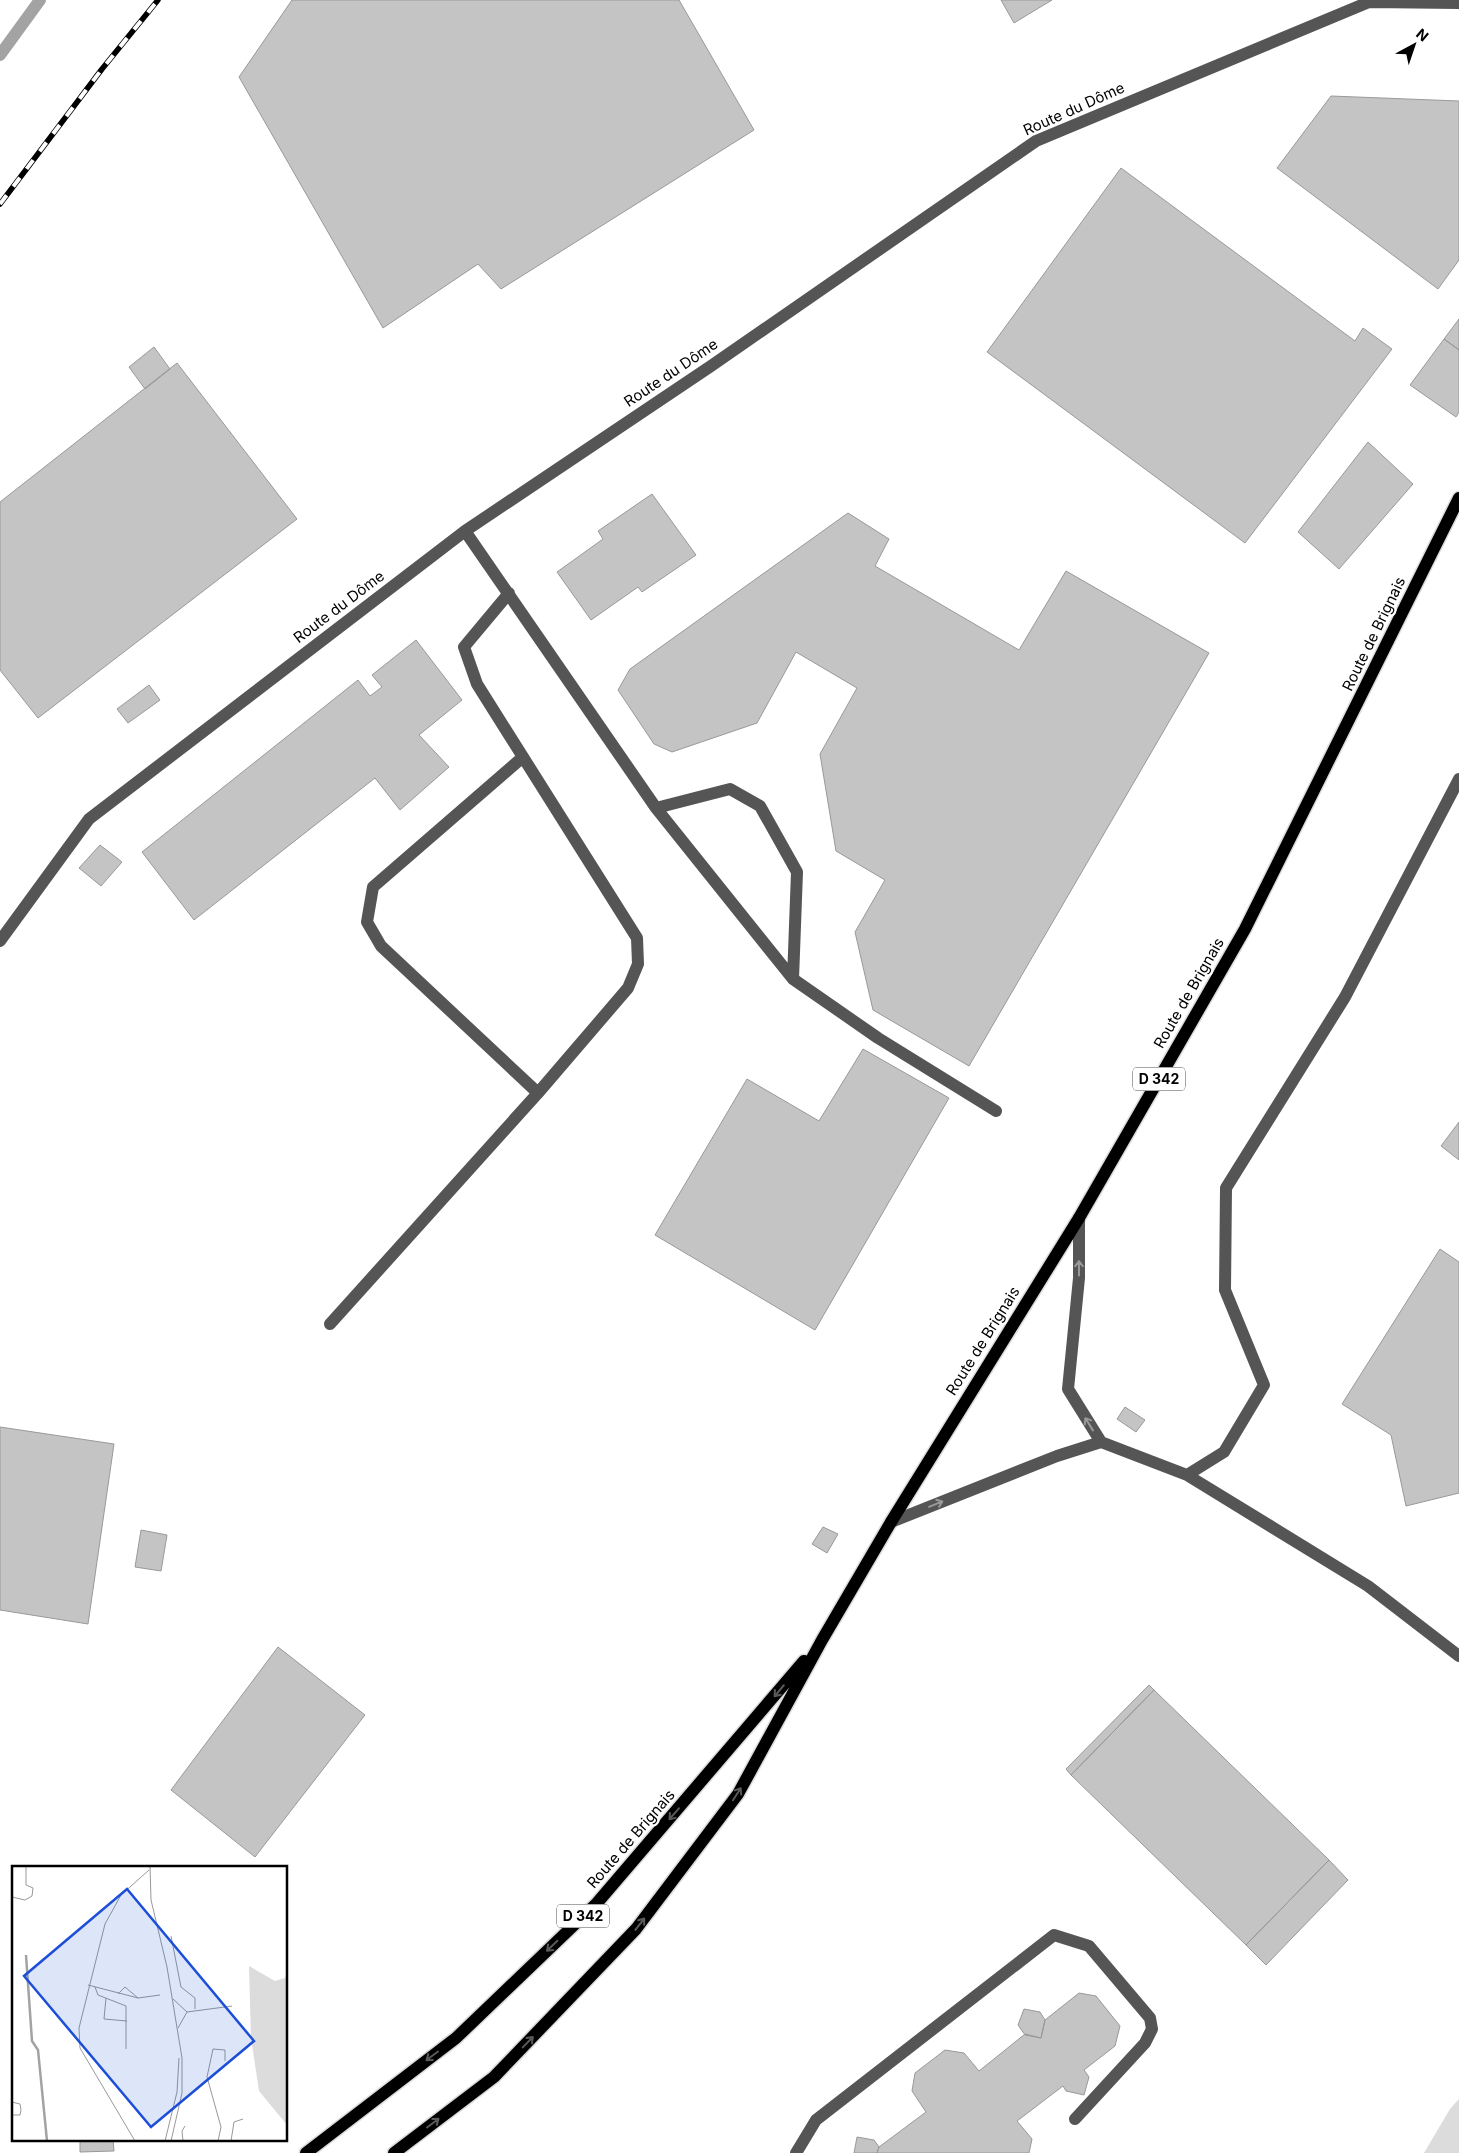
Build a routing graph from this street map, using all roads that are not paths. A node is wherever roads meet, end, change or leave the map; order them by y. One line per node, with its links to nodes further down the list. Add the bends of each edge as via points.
1 (1459, 3): 3 (street, Route du Dôme, via 1369,2 1036,141)
2 (1459, 498): 12 (main road, Route de Brignais / D 342, via 1245,929)
3 (466, 531): 4 (street); 8 (street, Route du Dôme, via 89,819)
4 (509, 593): 5 (street, via 464,647 477,684); 7 (street)
5 (523, 757): 10 (street, via 637,938 638,964 628,988); 10 (street, via 373,888 368,922 381,946)
6 (1459, 779): 15 (street, via 1345,997 1226,1188 1226,1290 1264,1385 1224,1452)
7 (656, 808): 9 (street); 9 (street, via 730,789 760,806 797,872)
8 (0, 941)
9 (793, 979): 11 (street, via 878,1038)
10 (538, 1093): 13 (street)
11 (996, 1111)
12 (1079, 1218): 14 (street, one-way to 12, via 1068,1389 1079,1278); 16 (main road, Route de Brignais / D 342)
13 (330, 1324)
14 (1101, 1442): 15 (street); 16 (street, one-way to 14, via 1057,1456)
15 (1188, 1475): 18 (street, via 1368,1586)
16 (891, 1522): 17 (main road, Route de Brignais / D 342)
17 (822, 1640): 20 (main road, Route de Brignais / D 342, one-way to 20, via 597,1903 456,2038); 21 (main road, Route de Brignais / D 342, one-way to 17, via 494,2077 636,1929 738,1794)
18 (1459, 1656)
19 (1075, 2119): 22 (street, via 1145,2043 1152,2029 1150,2018 1089,1946 1054,1935 816,2120)
20 (306, 2153)
21 (394, 2153)
22 (796, 2153)

